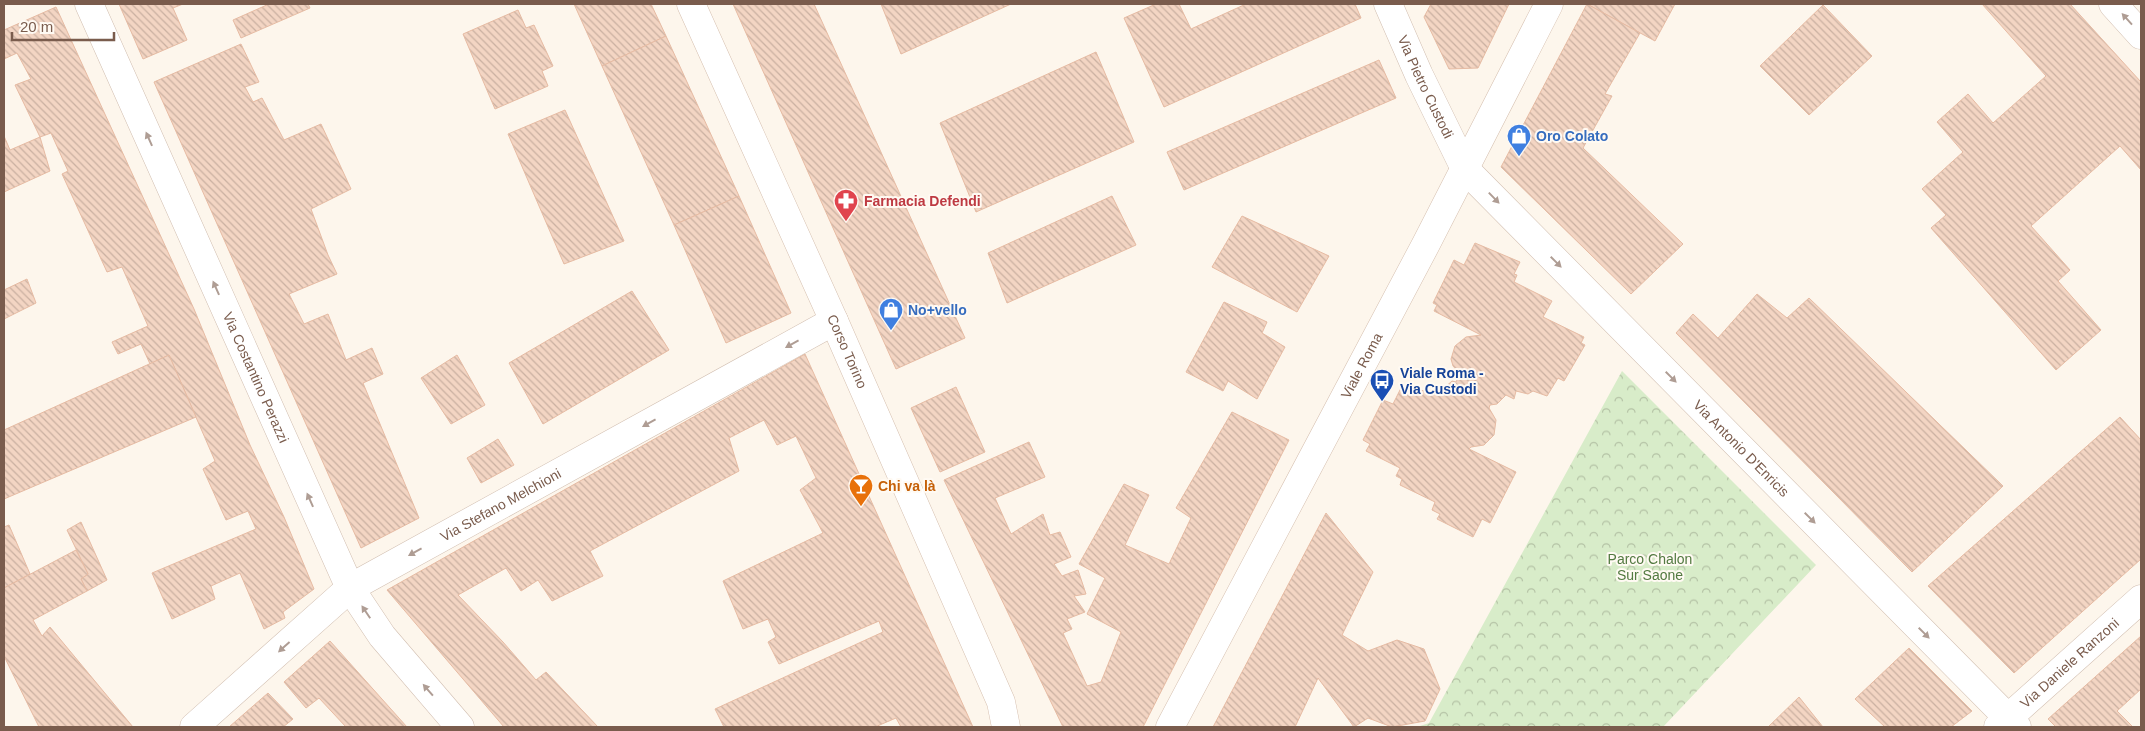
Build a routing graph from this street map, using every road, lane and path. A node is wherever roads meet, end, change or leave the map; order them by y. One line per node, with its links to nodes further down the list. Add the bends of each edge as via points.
1 (89, 4): 9 (street, Via Costantino Perazzi, one-way to 1)
2 (691, 4): 8 (street, Corso Torino)
3 (1388, 4): 7 (street, Via Pietro Custodi)
4 (1549, 4): 7 (street, Viale Roma)
5 (2113, 4): 6 (street, one-way to 5)
6 (2141, 35)
7 (1465, 169): 12 (street, Via Antonio D'Enricis, one-way to 12); 16 (street, Viale Roma)
8 (834, 321): 9 (street, Via Stefano Melchioni, one-way to 9); 11 (street, Corso Torino)
9 (350, 588): 13 (street, Via Stefano Melchioni, one-way to 13); 14 (street, Via Costantino Perazzi, one-way to 9, via 382,636)
10 (2141, 599): 12 (street, Via Daniele Ranzoni)
11 (1003, 714): 15 (street, Corso Torino)
12 (2008, 724)
13 (194, 727)
14 (460, 727)
15 (1020, 727)
16 (1170, 727)

